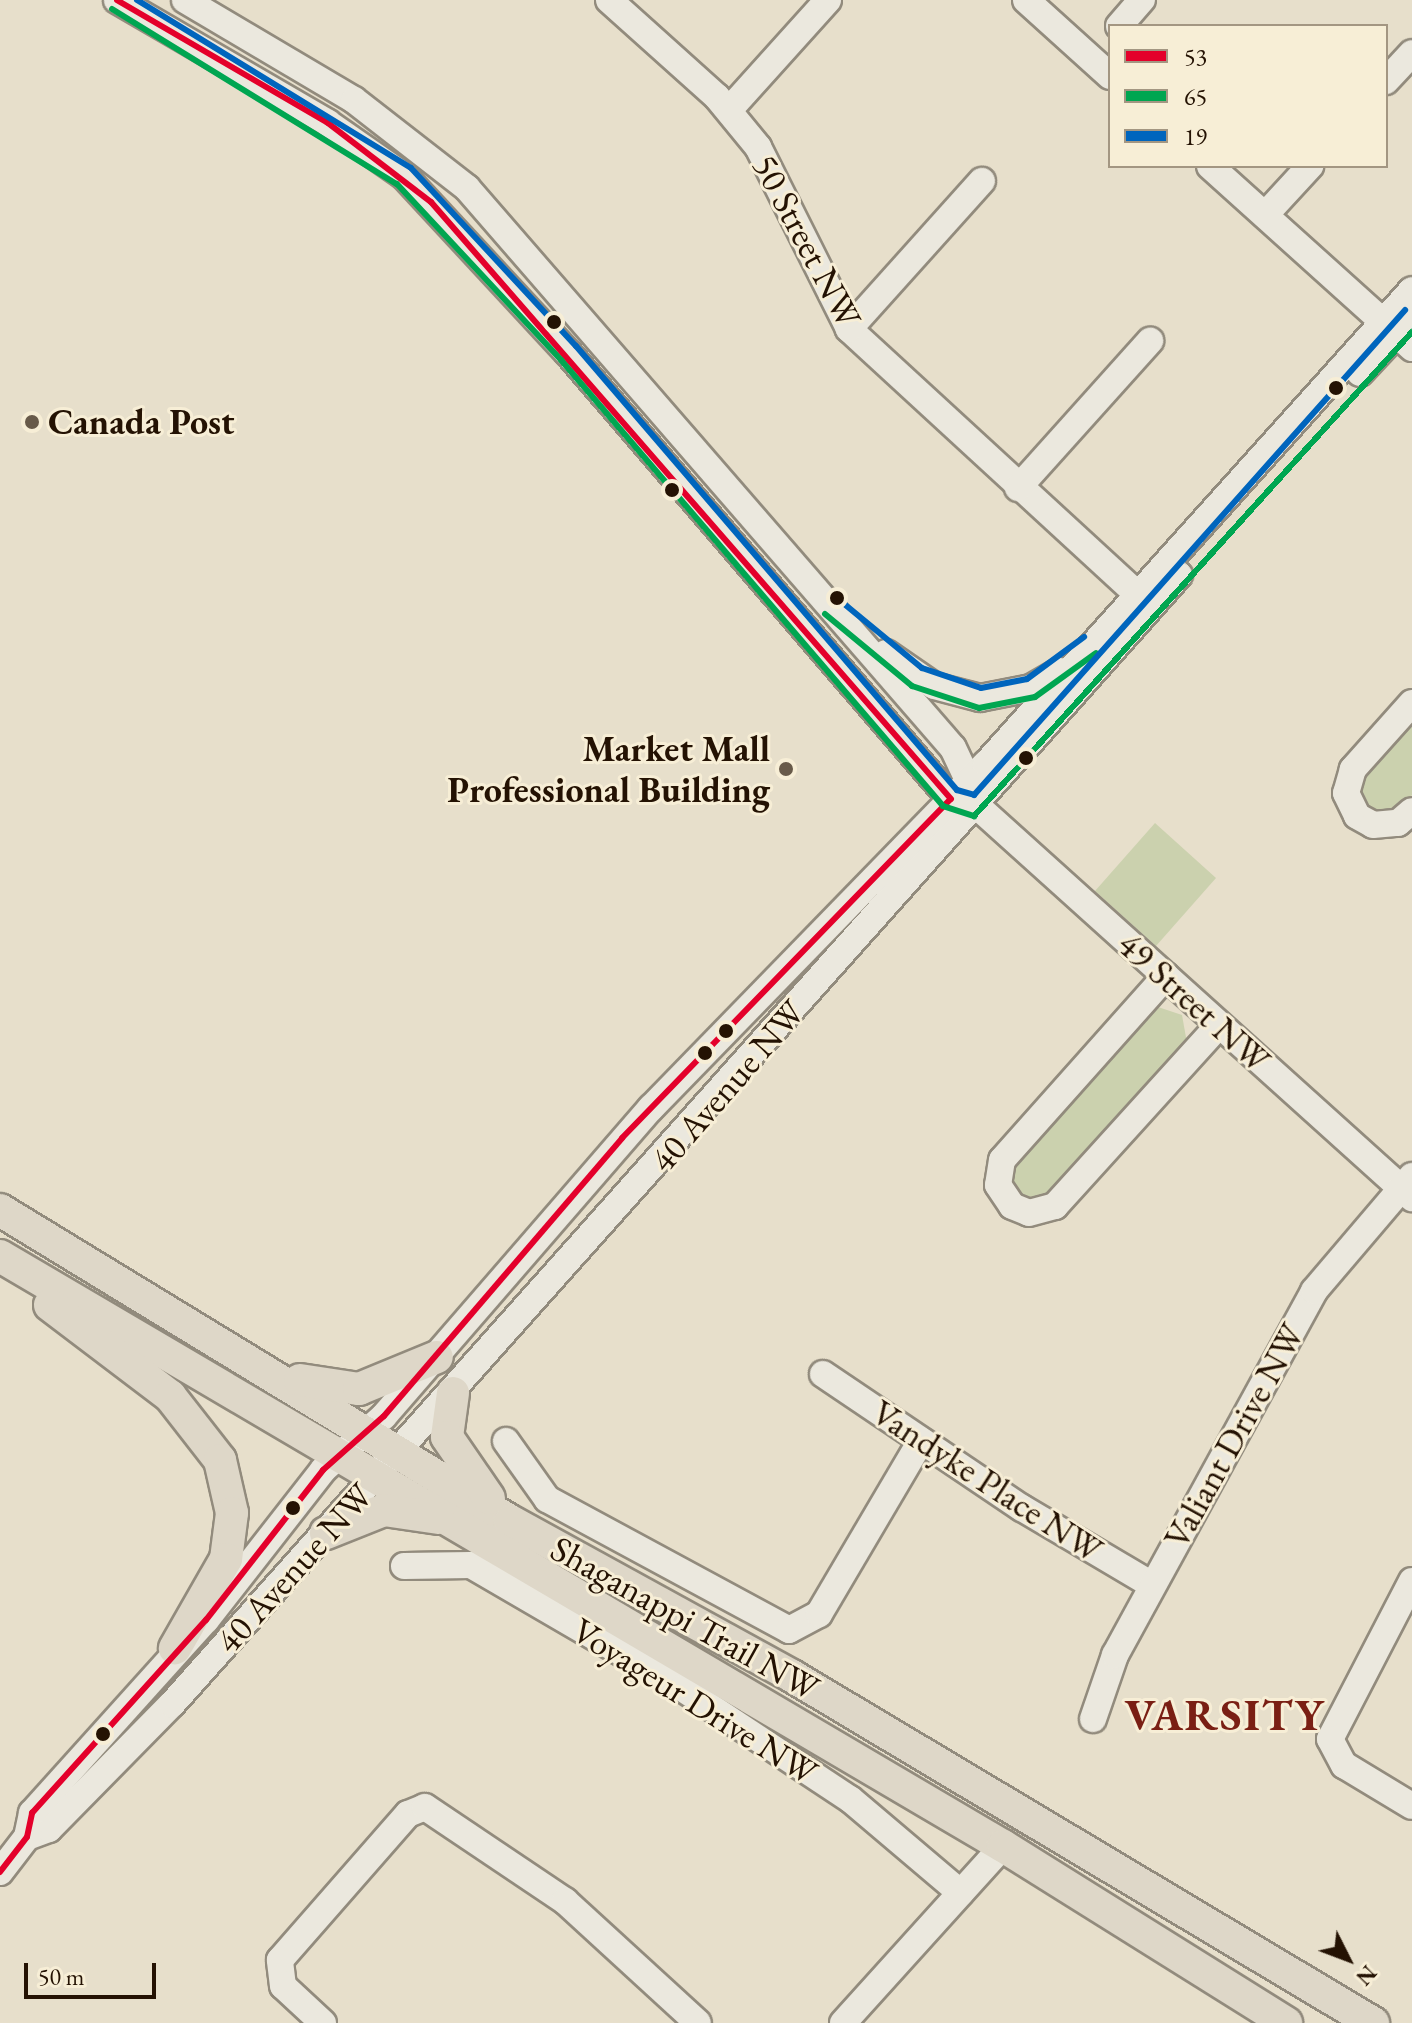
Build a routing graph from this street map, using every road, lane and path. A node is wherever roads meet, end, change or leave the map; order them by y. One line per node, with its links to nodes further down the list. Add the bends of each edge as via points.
1 (117, 0): 28 (street, via 328,123 431,202)
2 (185, 0): 24 (street, via 354,100 467,188)
3 (609, 0): 13 (street, 50 Street NW)
4 (828, 0): 13 (street)
5 (1026, 0): 10 (street)
6 (1142, 0): 7 (street)
7 (1121, 24)
8 (1108, 38): 10 (street)
9 (1412, 53): 12 (street)
10 (1090, 58): 11 (street)
11 (1108, 74)
12 (1388, 79)
13 (729, 110): 19 (street, 50 Street NW, via 767,161)
14 (1212, 168): 17 (street)
15 (1308, 168): 17 (street)
16 (982, 181): 19 (street)
17 (1265, 215): 20 (street)
18 (1412, 290): 20 (street, 40 Avenue NW)
19 (849, 329): 22 (street, 50 Street NW)
20 (1401, 330): 23 (street, 40 Avenue NW)
21 (1150, 341): 22 (street)
22 (1018, 488): 23 (street, 50 Street NW)
23 (1144, 601): 25 (street, 40 Avenue NW); 29 (street, 40 Avenue NW)
24 (841, 617): 25 (street, via 917,677 958,694 1013,694); 27 (street)
25 (1071, 665): 27 (street, 40 Avenue NW)
26 (1412, 703): 30 (street, via 1353,769 1346,793 1357,816 1373,825 1398,823)
27 (972, 779): 28 (street, 40 Avenue NW); 29 (street)
28 (951, 799): 29 (street, 49 Street NW); 37 (street, 40 Avenue NW, via 622,1138)
29 (977, 806): 31 (street, 49 Street NW); 40 (street, 40 Avenue NW)
30 (1412, 811)
31 (1166, 976): 32 (street, 49 Street NW); 32 (street, via 1002,1160 998,1185 1012,1206 1029,1213 1055,1206)
32 (1219, 1025): 33 (street, 49 Street NW)
33 (1408, 1187): 52 (street, Valiant Drive NW, via 1326,1272)
34 (0, 1210): 39 (main road, Shaganappi Trail NW)
35 (0, 1256): 45 (main road, Shaganappi Trail NW)
36 (0, 1267): 53 (main road, via 170,1396 220,1460 232,1513 226,1559)
37 (437, 1357): 39 (main road, via 359,1389); 41 (street, 40 Avenue NW)
38 (823, 1374): 43 (street, Vandyke Place NW)
39 (283, 1378): 41 (main road, Shaganappi Trail NW)
40 (453, 1393): 44 (street, 40 Avenue NW); 48 (main road, via 446,1428 453,1451)
41 (368, 1430): 44 (main road, Shaganappi Trail NW); 45 (street, 40 Avenue NW)
42 (506, 1441): 43 (street, via 547,1499 769,1624 802,1627 819,1614)
43 (921, 1441): 52 (street, Vandyke Place NW)
44 (399, 1452): 46 (street, 40 Avenue NW); 48 (main road, Shaganappi Trail NW)
45 (342, 1454): 46 (main road, Shaganappi Trail NW); 53 (street, 40 Avenue NW, via 275,1525 206,1620)
46 (377, 1476): 47 (main road, Shaganappi Trail NW); 49 (street, 40 Avenue NW)
47 (450, 1520): 49 (main road, via 384,1510); 57 (main road, Shaganappi Trail NW)
48 (510, 1521): 60 (main road, Shaganappi Trail NW, via 792,1676)
49 (326, 1533): 56 (street, 40 Avenue NW, via 84,1797 49,1829)
50 (404, 1566): 59 (street, Voyageur Drive NW, via 471,1565 682,1688 850,1799)
51 (1412, 1581): 55 (street, via 1330,1739 1344,1765)
52 (1152, 1585): 54 (street, Valiant Drive NW, via 1115,1655)
53 (175, 1648): 56 (street, 40 Avenue NW, via 32,1813)
54 (1093, 1719)
55 (1412, 1806)
56 (27, 1837): 58 (street, 40 Avenue NW)
57 (1003, 1846): 59 (street); 60 (main road, via 1025,1841 1051,1851 1287,1992); 64 (main road, Shaganappi Trail NW)
58 (3, 1864)
59 (961, 1893): 63 (street)
60 (1328, 1995): 65 (main road, Shaganappi Trail NW)
61 (323, 2023): 62 (street, via 283,1986 280,1960 408,1814 425,1807 565,1901)
62 (698, 2023)
63 (843, 2023)
64 (1286, 2023)
65 (1373, 2023)

